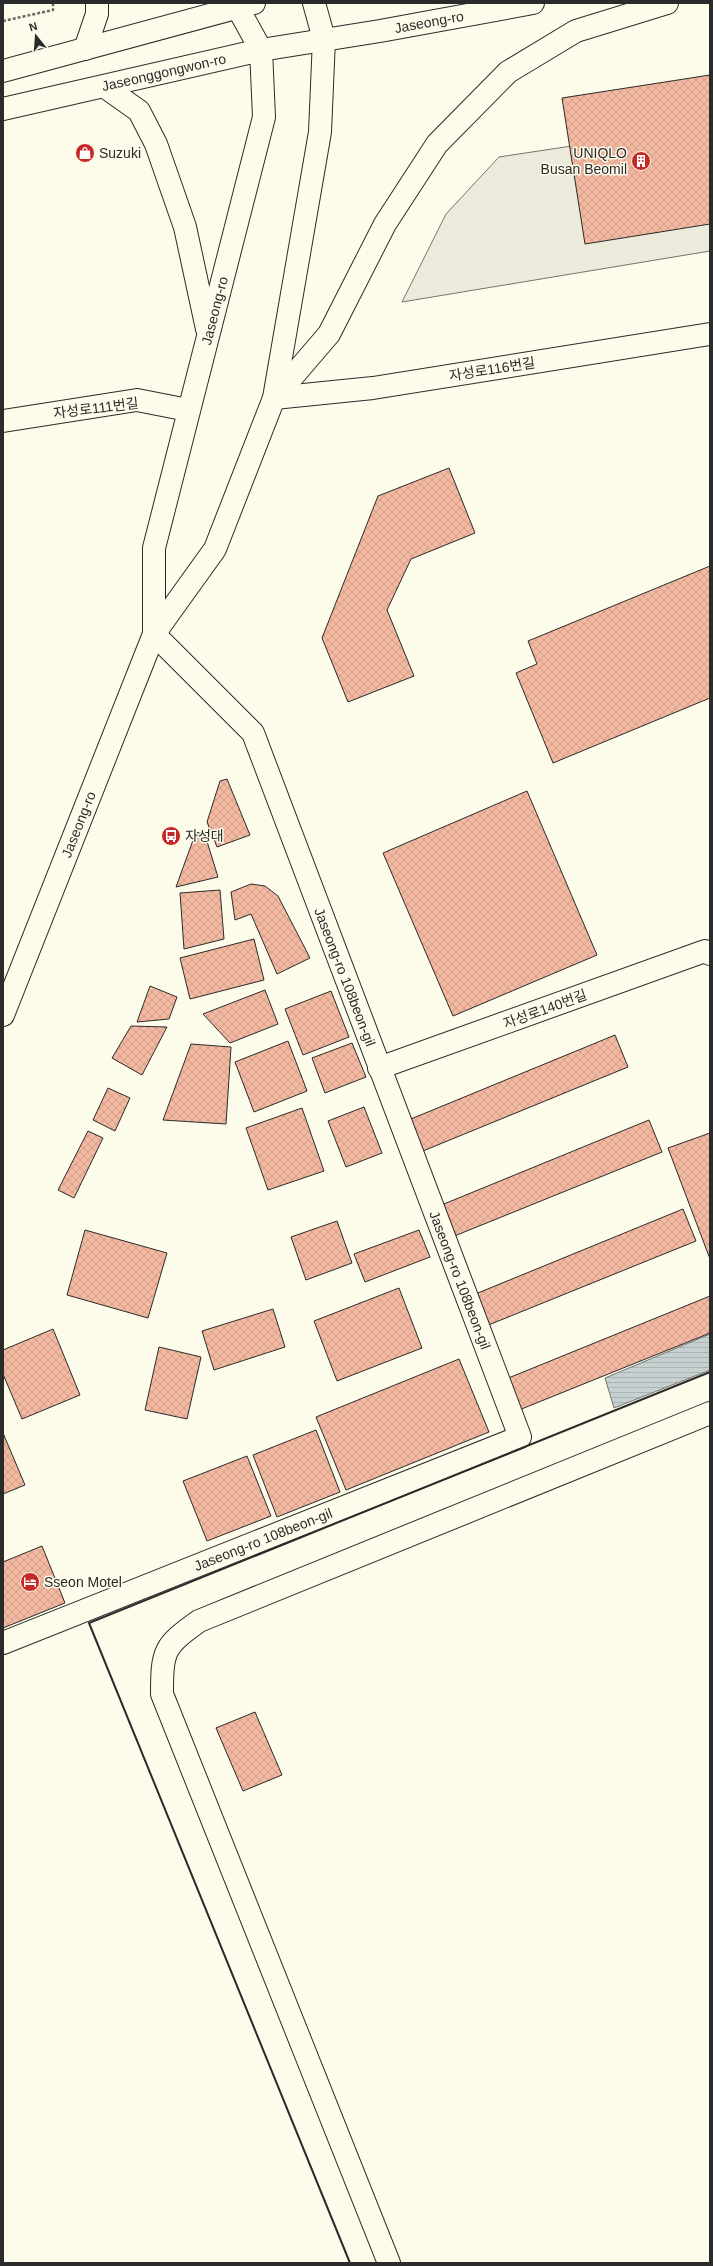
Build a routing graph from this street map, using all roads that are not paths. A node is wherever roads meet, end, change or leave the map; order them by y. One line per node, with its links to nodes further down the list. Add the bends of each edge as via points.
1 (97, 3): 7 (street, via 97,14)
2 (314, 3): 6 (street, Jaseong-ro)
3 (533, 3): 6 (street, Jaseong-ro)
4 (667, 3): 14 (street, via 576,31 508,72 497,83 437,144 385,224 329,334)
5 (242, 4): 7 (street); 8 (street, Jaseong-ro)
6 (324, 39): 8 (street, Jaseonggongwon-ro); 14 (street, Jaseong-ro, via 320,132)
7 (85, 49): 9 (street)
8 (261, 50): 10 (street, Jaseonggongwon-ro); 12 (street, Jaseong-ro, via 264,117)
9 (3, 71)
10 (105, 87): 11 (street, Jaseonggongwon-ro); 12 (street, via 139,111 156,144 185,227)
11 (3, 109)
12 (208, 333): 15 (street, Jaseong-ro)
13 (710, 334): 14 (street, 자성로116번길, via 374,388)
14 (274, 398): 17 (street, Jaseong-ro, via 215,549)
15 (188, 410): 16 (street, 자성로111번길, via 137,400); 17 (street, Jaseong-ro, via 154,548)
16 (3, 421)
17 (154, 634): 19 (street, Jaseong-ro); 20 (street, Jaseong-ro 108beon-gil, via 253,733)
18 (710, 954): 20 (street, 자성로140번길, via 705,951)
19 (5, 1004)
20 (379, 1068): 22 (street, Jaseong-ro 108beon-gil, via 520,1437)
21 (710, 1413): 23 (street, via 199,1621 173,1640 162,1663 162,1694)
22 (3, 1643)
23 (389, 2263)

